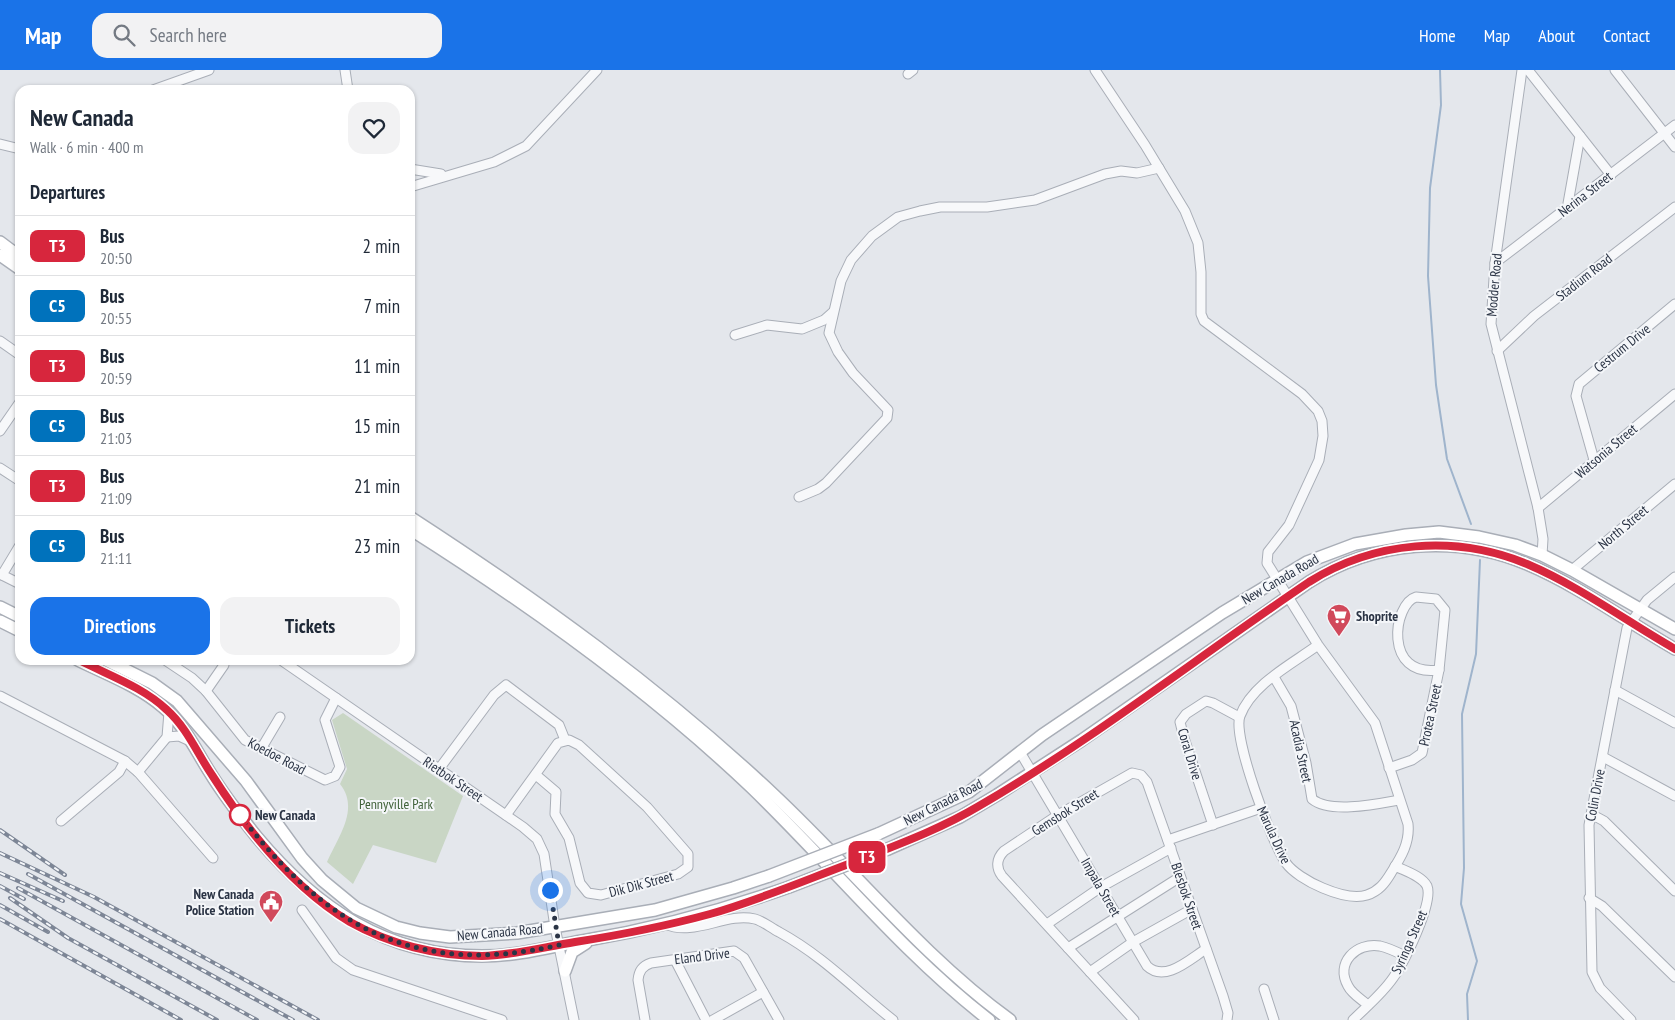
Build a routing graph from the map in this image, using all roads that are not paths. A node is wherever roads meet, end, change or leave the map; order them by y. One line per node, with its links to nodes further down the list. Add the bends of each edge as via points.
1 (209, 70): 8 (street)
2 (344, 70): 9 (street)
3 (597, 70): 18 (street, via 526,146 494,162)
4 (1095, 70): 16 (street, Marula Drive)
5 (1522, 70): 26 (street, Modder Road)
6 (1528, 70): 12 (street)
7 (1615, 70): 11 (street)
8 (167, 85)
9 (347, 85)
10 (1675, 125): 11 (street, Nerina Street)
11 (1664, 134): 15 (street); 19 (street, Nerina Street)
12 (1580, 136): 19 (street); 22 (street)
13 (0, 144): 14 (street)
14 (15, 148)
15 (1675, 148)
16 (1159, 168): 29 (street, via 1137,173 1105,174 1036,200 987,207 940,207 898,217 872,236 851,260); 50 (street, Marula Drive, via 1179,199 1196,237 1204,321 1302,394 1318,411 1322,421 1319,460 1289,525 1268,552 1267,562)
17 (415, 170): 18 (street)
18 (449, 174): 20 (street)
19 (1611, 174): 22 (street, Nerina Street)
20 (415, 185)
21 (1675, 206): 33 (street, Stadium Road, via 1534,316)
22 (1567, 209): 26 (street, Nerina Street)
23 (0, 242): 24 (main road)
24 (15, 253)
25 (0, 255): 27 (main road)
26 (1495, 263): 33 (street, Modder Road, via 1490,314)
27 (15, 266)
28 (1675, 304): 37 (street, Cestrum Drive, via 1581,381 1576,396)
29 (833, 312): 30 (street, via 824,320 802,329 767,326); 41 (street, via 829,333 838,352 853,374 888,410 887,418 826,483)
30 (735, 335)
31 (0, 341): 32 (street)
32 (15, 352)
33 (1497, 352): 42 (street, Modder Road)
34 (1675, 394): 37 (street, Watsonia Street)
35 (15, 409): 36 (street)
36 (0, 431)
37 (1594, 460): 42 (street, Watsonia Street)
38 (0, 468): 39 (street)
39 (15, 478)
40 (1675, 484): 47 (street, North Street)
41 (799, 497)
42 (1538, 508): 46 (street, Modder Road)
43 (415, 519): 134 (main road, via 549,610 665,699 795,815 952,972)
44 (415, 532): 133 (main road, via 542,617 693,735 773,808 919,958)
45 (15, 553): 48 (street)
46 (1542, 555): 47 (main road, New Canada Road); 50 (main road, New Canada Road, via 1480,537 1415,533 1355,544 1316,558)
47 (1572, 570): 54 (main road, New Canada Road)
48 (1, 575): 51 (street)
49 (1675, 577): 54 (street, Colin Drive)
50 (1277, 581): 52 (street, Marula Drive); 81 (main road, New Canada Road, via 1222,613)
51 (15, 582)
52 (1286, 597): 57 (main road, New Canada Road, via 1326,571 1364,556 1420,545 1456,546 1511,558 1545,573); 60 (street, Marula Drive); 87 (main road, New Canada Road)
53 (0, 607): 55 (main road)
54 (1640, 608): 57 (street, Colin Drive); 59 (main road, New Canada Road)
55 (15, 614)
56 (0, 621): 58 (main road)
57 (1630, 622): 61 (main road, New Canada Road); 69 (street, Colin Drive)
58 (15, 628)
59 (1675, 628)
60 (1318, 645): 68 (street); 84 (street, Marula Drive, via 1375,723)
61 (1675, 649)
62 (88, 665): 73 (main road, New Canada Road, via 146,695)
63 (116, 665): 112 (main road, New Canada Road, via 152,683 177,701 246,781 314,871 345,900 368,914 396,927 438,936 465,937)
64 (174, 665): 70 (street, Koedoe Road)
65 (224, 665): 70 (street)
66 (288, 665): 72 (street, Rietbok Street)
67 (1439, 670): 67 (street, Protea Street, via 1444,610 1436,599 1412,598 1403,610 1399,651 1405,661 1417,670); 84 (street, Protea Street, via 1422,753)
68 (1274, 676): 75 (street, via 1250,699); 92 (street, Acadia Street, via 1291,706 1306,763 1309,791 1314,801 1325,805 1364,807)
69 (1614, 690): 76 (street); 82 (street, Colin Drive)
70 (206, 692): 80 (street, Koedoe Road, via 242,737)
71 (0, 696): 83 (street)
72 (336, 698): 80 (street, Koedoe Road, via 325,720 341,765 331,778 321,778); 85 (street, Rietbok Street)
73 (169, 712): 77 (street); 79 (main road, New Canada Road)
74 (280, 717): 80 (street)
75 (1239, 717): 94 (street, Marula Drive, via 1246,758); 99 (street, Coral Drive, via 1206,701 1180,722)
76 (1675, 723)
77 (167, 737): 79 (street, via 179,736); 86 (street)
78 (565, 740): 85 (street, via 559,725 506,685 494,694); 89 (street, via 553,749); 89 (street, Dik Dik Street, via 579,745 647,807 688,854 687,870 601,895 588,894 580,882 569,838 555,814 556,792)
79 (192, 742): 115 (main road, New Canada Road, via 219,786 273,856 310,892 349,921 393,941 448,953 505,954)
80 (261, 749)
81 (1020, 752): 87 (street, Impala Street); 112 (main road, New Canada Road, bridge, via 969,792 878,834 769,876 655,910)
82 (1603, 757): 90 (street); 95 (street, Colin Drive)
83 (125, 761): 86 (street); 98 (street, via 119,772)
84 (1389, 768): 92 (street, Marula Drive)
85 (439, 769): 97 (street, Rietbok Street)
86 (138, 772): 101 (street)
87 (1034, 772): 96 (street, Impala Street); 110 (main road, New Canada Road, bridge, via 960,816 888,849 731,907)
88 (1140, 774): 96 (street, Gemsbok Street, via 1119,778); 100 (street, Blesbok Street, via 1147,782)
89 (536, 775): 97 (street)
90 (1666, 791): 91 (street); 93 (street)
91 (1675, 796)
92 (1399, 800): 102 (street, Marula Drive, via 1409,837)
93 (1675, 801)
94 (1261, 808): 99 (street); 102 (street, Marula Drive, via 1285,862 1306,881 1330,890 1364,896 1382,886)
95 (1591, 814): 105 (street, via 1604,821); 106 (street, Colin Drive, via 1588,837)
96 (1058, 815): 104 (street, Impala Street); 111 (street, Gemsbok Street, via 1001,853 997,863 1000,873)
97 (506, 816): 112 (street, Rietbok Street, via 530,832 541,847)
98 (61, 821)
99 (1213, 824): 100 (street)
100 (1169, 844): 103 (street, Blesbok Street); 104 (street)
101 (213, 858)
102 (1395, 866): 118 (street, Syringa Street, via 1424,882 1428,892)
103 (1180, 877): 107 (street, Blesbok Street); 109 (street)
104 (1101, 887): 109 (street, Impala Street); 111 (street)
105 (1675, 891)
106 (1590, 898): 122 (street); 139 (street, Colin Drive, via 1593,977)
107 (1192, 909): 114 (street); 117 (street, Blesbok Street)
108 (302, 910): 126 (street, via 336,958 353,970)
109 (1117, 915): 114 (street, Impala Street); 116 (street)
110 (665, 924): 113 (main road, New Canada Road); 132 (street, via 688,928 756,920 795,940 833,967)
111 (1046, 924): 116 (street)
112 (555, 927): 115 (street, Rietbok Street)
113 (594, 939): 115 (main road, New Canada Road); 120 (main road, via 572,952)
114 (1133, 942): 117 (street, Impala Street, via 1147,966 1158,972 1172,970); 121 (street)
115 (559, 944): 120 (street, Rietbok Street)
116 (1068, 948): 121 (street)
117 (1206, 949): 136 (street, Blesbok Street, via 1223,996)
118 (1406, 956): 125 (street, Syringa Street, via 1394,978); 125 (street, via 1378,946 1359,948 1349,955 1344,970 1346,981 1354,994)
119 (675, 960): 124 (street, Eland Drive, via 738,952); 128 (street, Eland Drive, via 648,963 639,974); 129 (street)
120 (565, 971): 127 (street, Rietbok Street)
121 (1090, 972): 135 (street)
122 (1675, 977)
123 (1264, 990): 137 (street)
124 (763, 992): 130 (street); 131 (street, Eland Drive)
125 (1368, 1005): 138 (street, Syringa Street)
126 (502, 1020)
127 (574, 1020)
128 (645, 1020)
129 (706, 1020)
130 (713, 1020)
131 (779, 1020)
132 (892, 1020)
133 (989, 1020)
134 (1010, 1020)
135 (1134, 1020)
136 (1227, 1020)
137 (1274, 1020)
138 (1353, 1020)
139 (1631, 1020)

